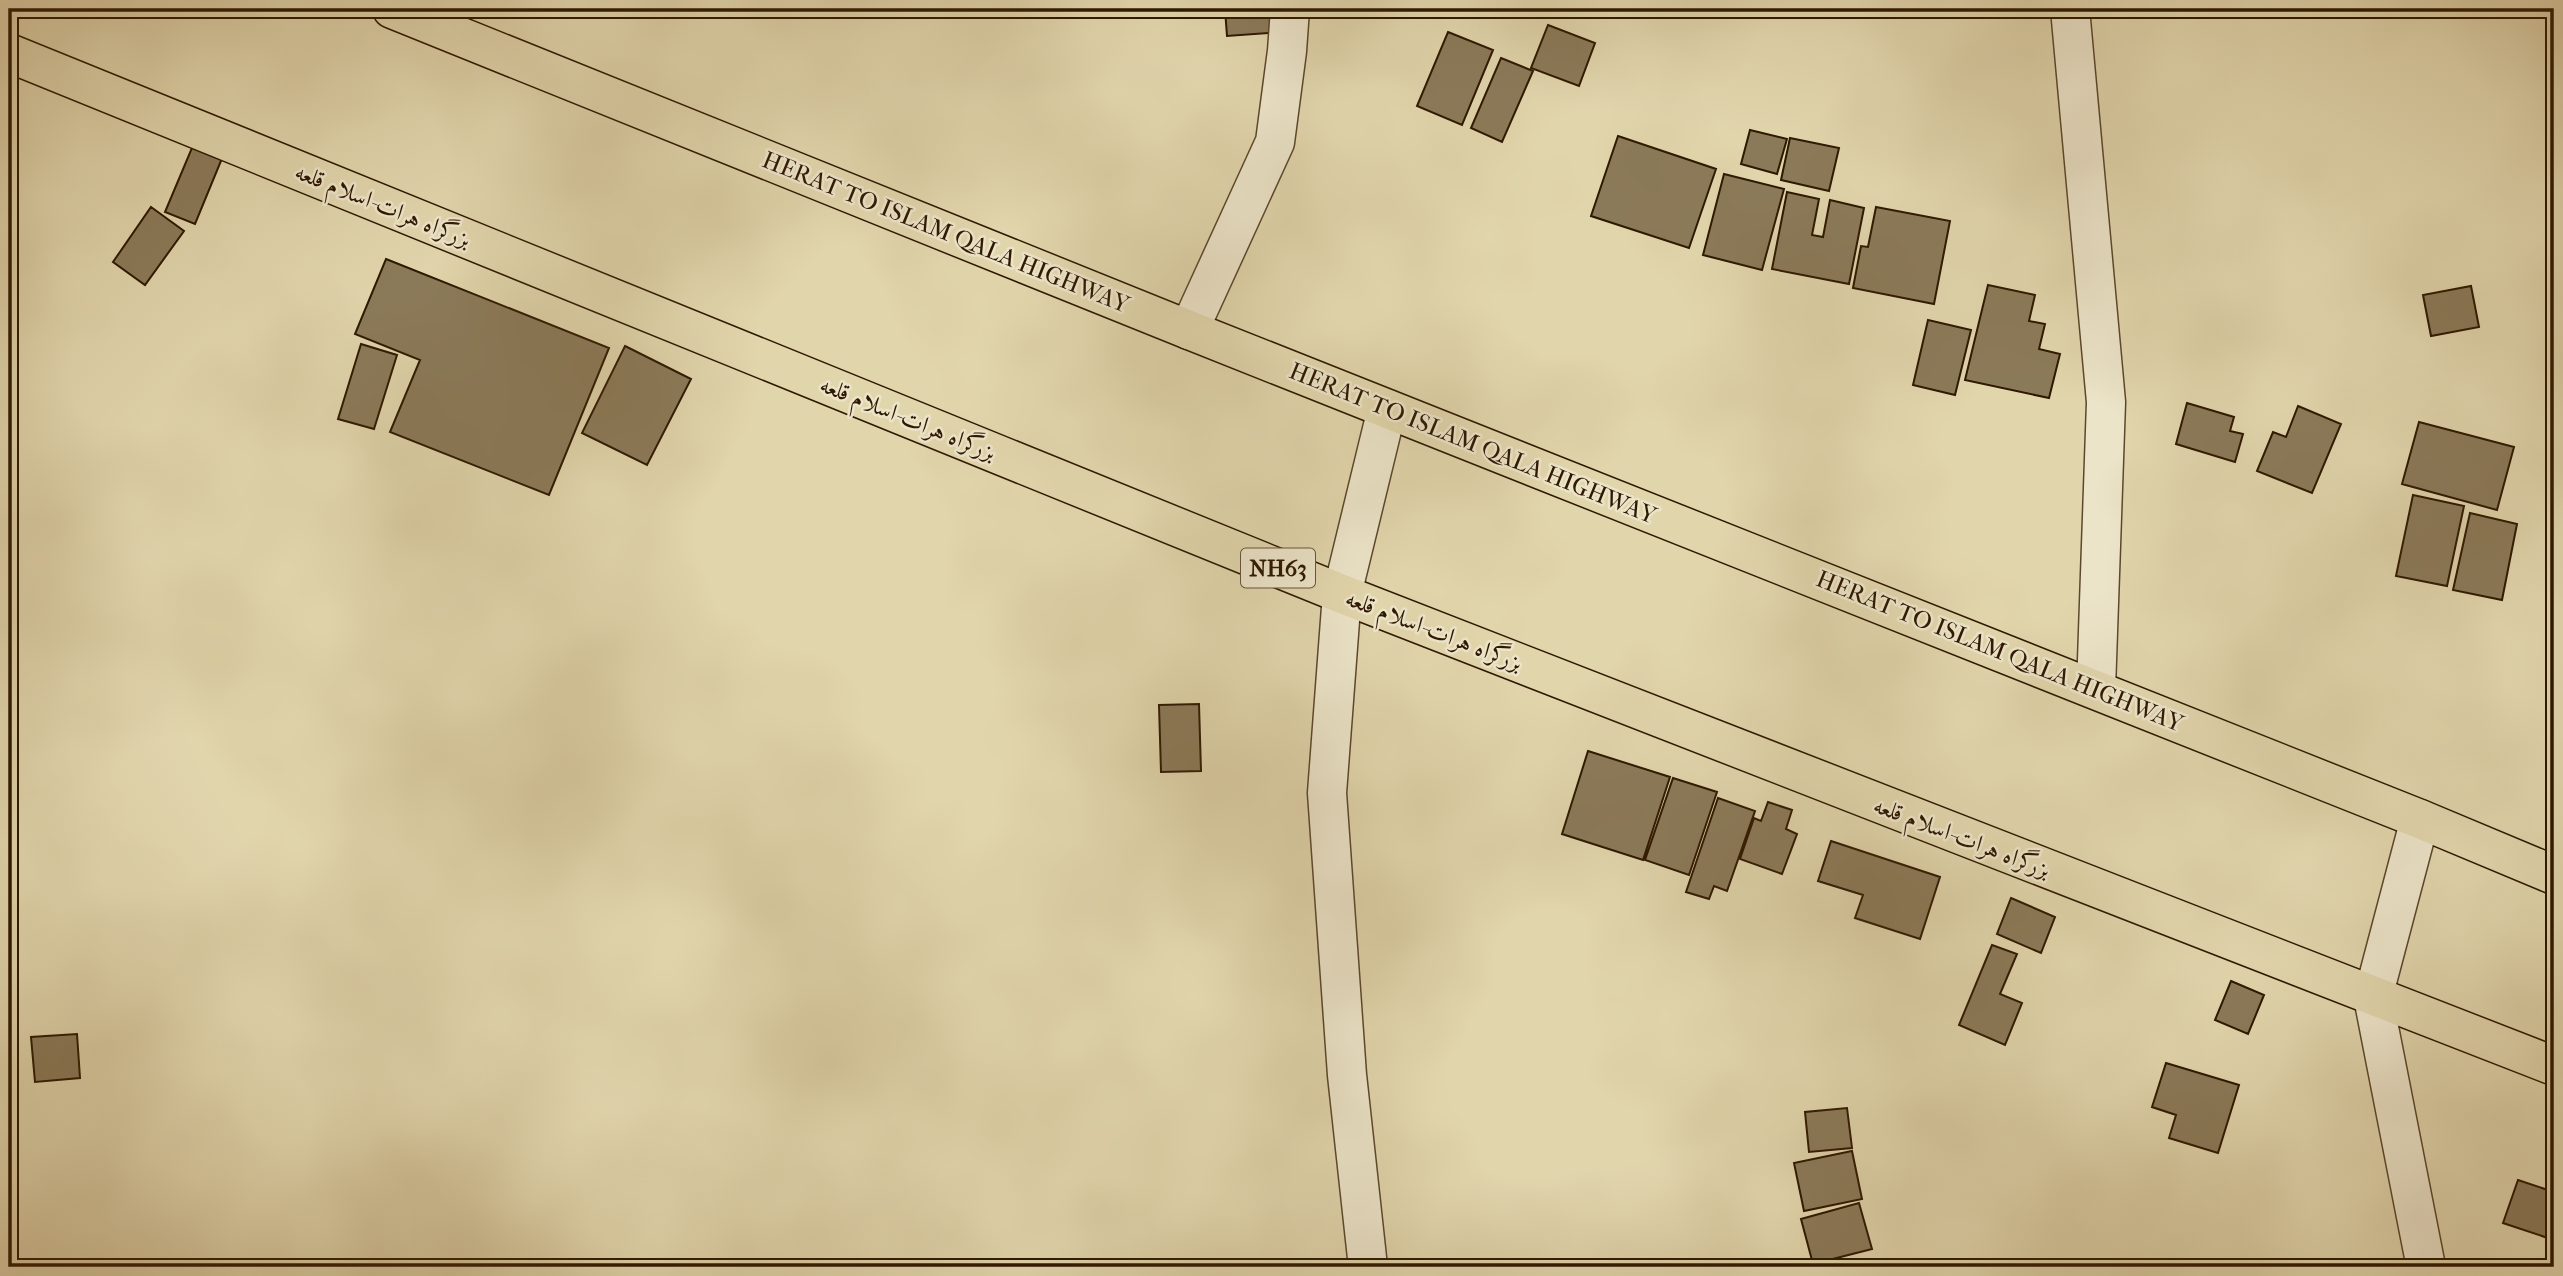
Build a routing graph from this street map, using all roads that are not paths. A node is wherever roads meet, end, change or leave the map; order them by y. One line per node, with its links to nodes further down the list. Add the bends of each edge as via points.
1 (392, 9): 5 (highway, HERAT TO ISLAM QALA HIGHWAY)
2 (1290, 9): 5 (street, via 1275,142)
3 (2070, 9): 8 (street, via 2106,402)
4 (9, 53): 7 (highway, بزرگراه هرات-اسلام قلعه / NH63)
5 (1189, 330): 6 (highway, HERAT TO ISLAM QALA HIGHWAY)
6 (1387, 409): 7 (street); 8 (highway, HERAT TO ISLAM QALA HIGHWAY)
7 (1342, 594): 11 (highway, بزرگراه هرات-اسلام قلعه / NH63); 13 (street, via 1327,793 1347,1075)
8 (2095, 689): 9 (highway, HERAT TO ISLAM QALA HIGHWAY)
9 (2420, 818): 10 (highway, HERAT TO ISLAM QALA HIGHWAY); 11 (street)
10 (2554, 875)
11 (2373, 997): 12 (highway, بزرگراه هرات-اسلام قلعه / NH63); 14 (street)
12 (2554, 1066)
13 (1368, 1267)
14 (2426, 1267)

